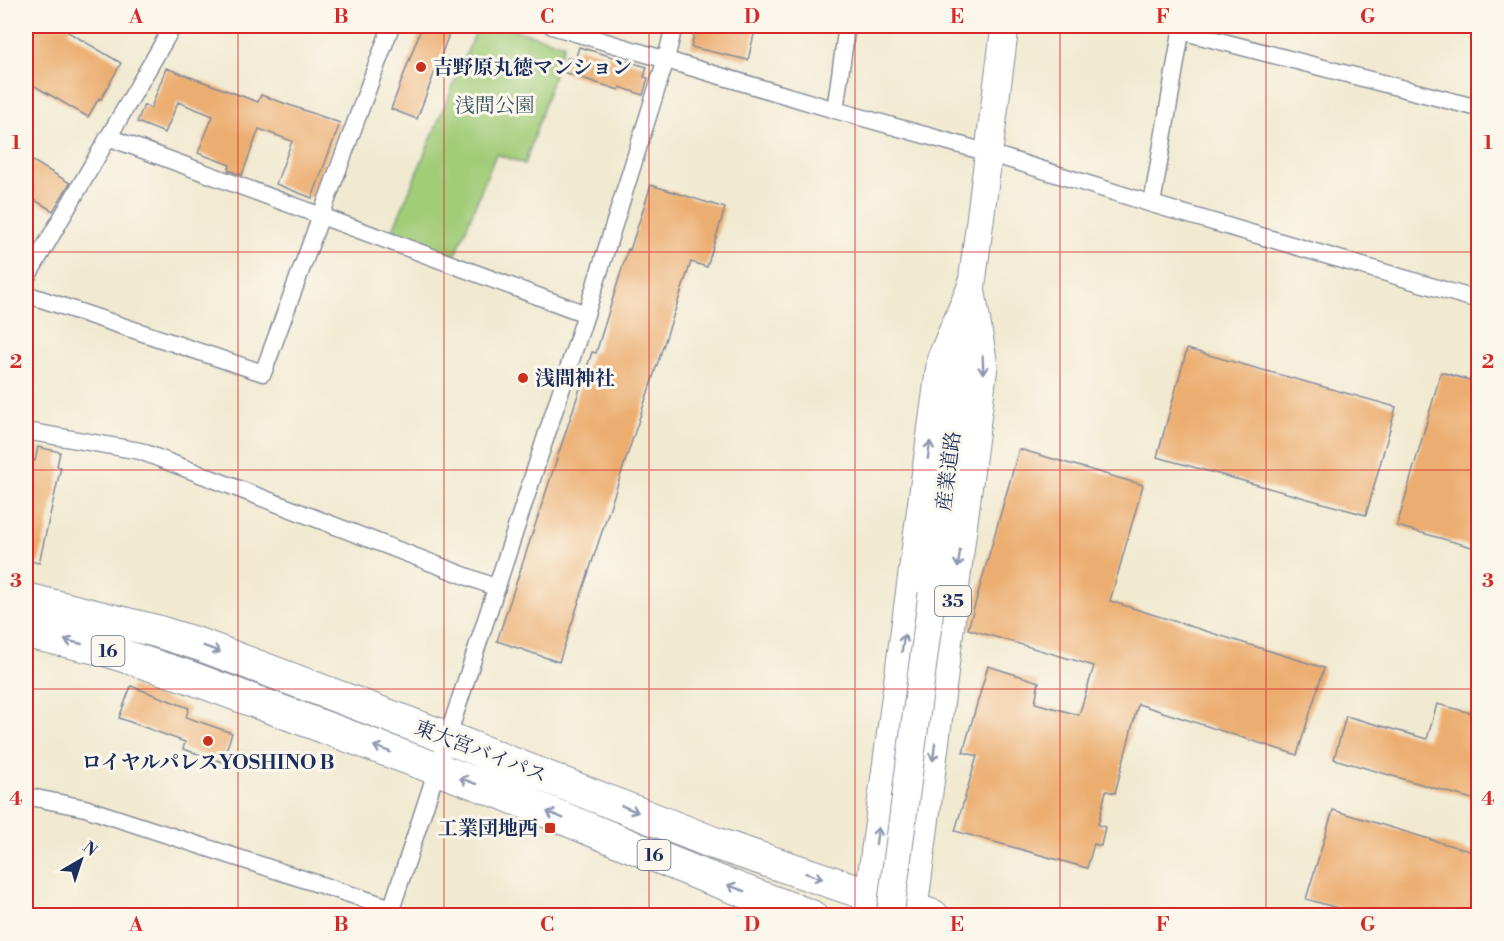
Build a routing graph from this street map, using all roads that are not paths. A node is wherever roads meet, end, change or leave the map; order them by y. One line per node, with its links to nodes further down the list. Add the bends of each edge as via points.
1 (173, 26): 11 (street)
2 (391, 26): 14 (street)
3 (552, 26): 8 (street)
4 (674, 26): 8 (street)
5 (847, 26): 10 (street)
6 (1005, 26): 12 (main road, 産業道路 / 35)
7 (1181, 28): 9 (street); 13 (street)
8 (666, 59): 10 (street); 19 (street)
9 (1479, 108)
10 (835, 110): 12 (street)
11 (108, 137): 14 (street); 15 (street)
12 (989, 153): 13 (street); 16 (main road, 産業道路 / 35)
13 (1152, 204): 18 (street)
14 (321, 216): 17 (street, via 263,373); 19 (street)
15 (26, 279)
16 (971, 287): 27 (main road, 産業道路 / 35, bridge); 27 (main road, 35, one-way to 16, via 941,358); 27 (main road, 35, one-way to 27, via 984,366)
17 (26, 294)
18 (1479, 300)
19 (586, 314): 21 (street)
20 (26, 431): 21 (street, via 140,451)
21 (497, 588): 24 (street)
22 (26, 599): 24 (highway, 東大宮バイパス / 16, one-way to 24, via 167,634)
23 (26, 632): 25 (highway, 東大宮バイパス / 16, one-way to 23, via 146,662)
24 (448, 738): 25 (street); 27 (highway, 東大宮バイパス / 16, one-way to 27)
25 (437, 770): 28 (street); 29 (highway, 東大宮バイパス / 16, one-way to 25)
26 (26, 796): 28 (street, via 85,808)
27 (897, 911)
28 (391, 912)
29 (811, 915)

